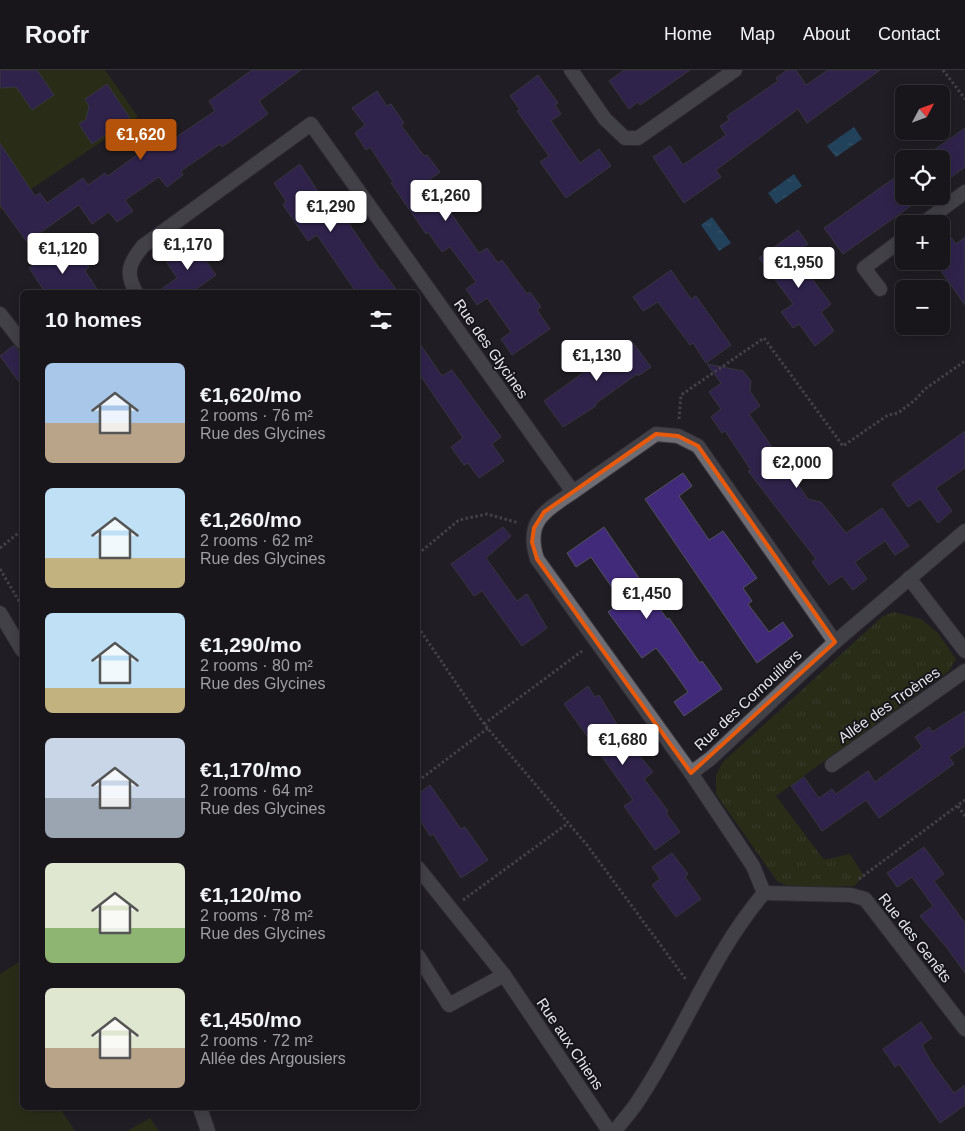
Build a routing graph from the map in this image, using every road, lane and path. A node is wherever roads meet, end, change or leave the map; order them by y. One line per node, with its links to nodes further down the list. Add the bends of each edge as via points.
1 (570, 70): 2 (street, via 605,120 625,138 638,138)
2 (735, 70)
3 (942, 70): 4 (path)
4 (965, 98)
5 (965, 192): 6 (street)
6 (934, 215)
7 (895, 245): 8 (street, via 864,268)
8 (880, 289)
9 (135, 290): 14 (street, Rue des Glycines, via 130,281 130,269 133,258 143,246 311,124)
10 (0, 314): 11 (street)
11 (20, 339)
12 (965, 361): 13 (path, via 925,388 898,413 888,415 843,446 764,338 681,395)
13 (678, 436): 14 (street, via 656,434); 26 (street, via 698,446)
14 (573, 492): 15 (street, via 544,512)
15 (534, 528): 19 (path, via 486,514 459,520); 25 (street, via 532,542 537,559)
16 (965, 531): 21 (street, Rue des Cornouillers)
17 (20, 532): 18 (path)
18 (0, 548)
19 (420, 552)
20 (0, 569): 22 (path)
21 (909, 578): 26 (street, Rue des Cornouillers); 28 (street)
22 (20, 603)
23 (0, 613): 27 (street)
24 (420, 630): 30 (path)
25 (596, 641): 30 (path); 33 (street)
26 (835, 642): 33 (street, Rue des Cornouillers)
27 (20, 647)
28 (965, 651)
29 (965, 671): 32 (street, Allée des Troènes)
30 (484, 724): 31 (path)
31 (488, 728): 34 (path); 38 (path)
32 (832, 765)
33 (691, 773): 40 (street, Rue des Cornouillers, via 753,866)
34 (420, 779)
35 (965, 800): 36 (path)
36 (958, 806): 37 (path); 41 (path, via 854,883)
37 (965, 816)
38 (568, 824): 42 (path); 45 (path)
39 (420, 871): 42 (street, Rue aux Chiens)
40 (764, 893): 41 (street, Rue des Genêts); 45 (street, via 750,910)
41 (851, 895): 46 (street, Rue des Genêts, via 865,899)
42 (450, 909): 44 (street, Rue aux Chiens)
43 (420, 959): 44 (street, via 449,1005)
44 (504, 975): 49 (street, Rue aux Chiens)
45 (698, 995): 50 (street, via 640,1098)
46 (965, 1030)
47 (201, 1110): 48 (street)
48 (208, 1131)
49 (609, 1131)
50 (614, 1131)

